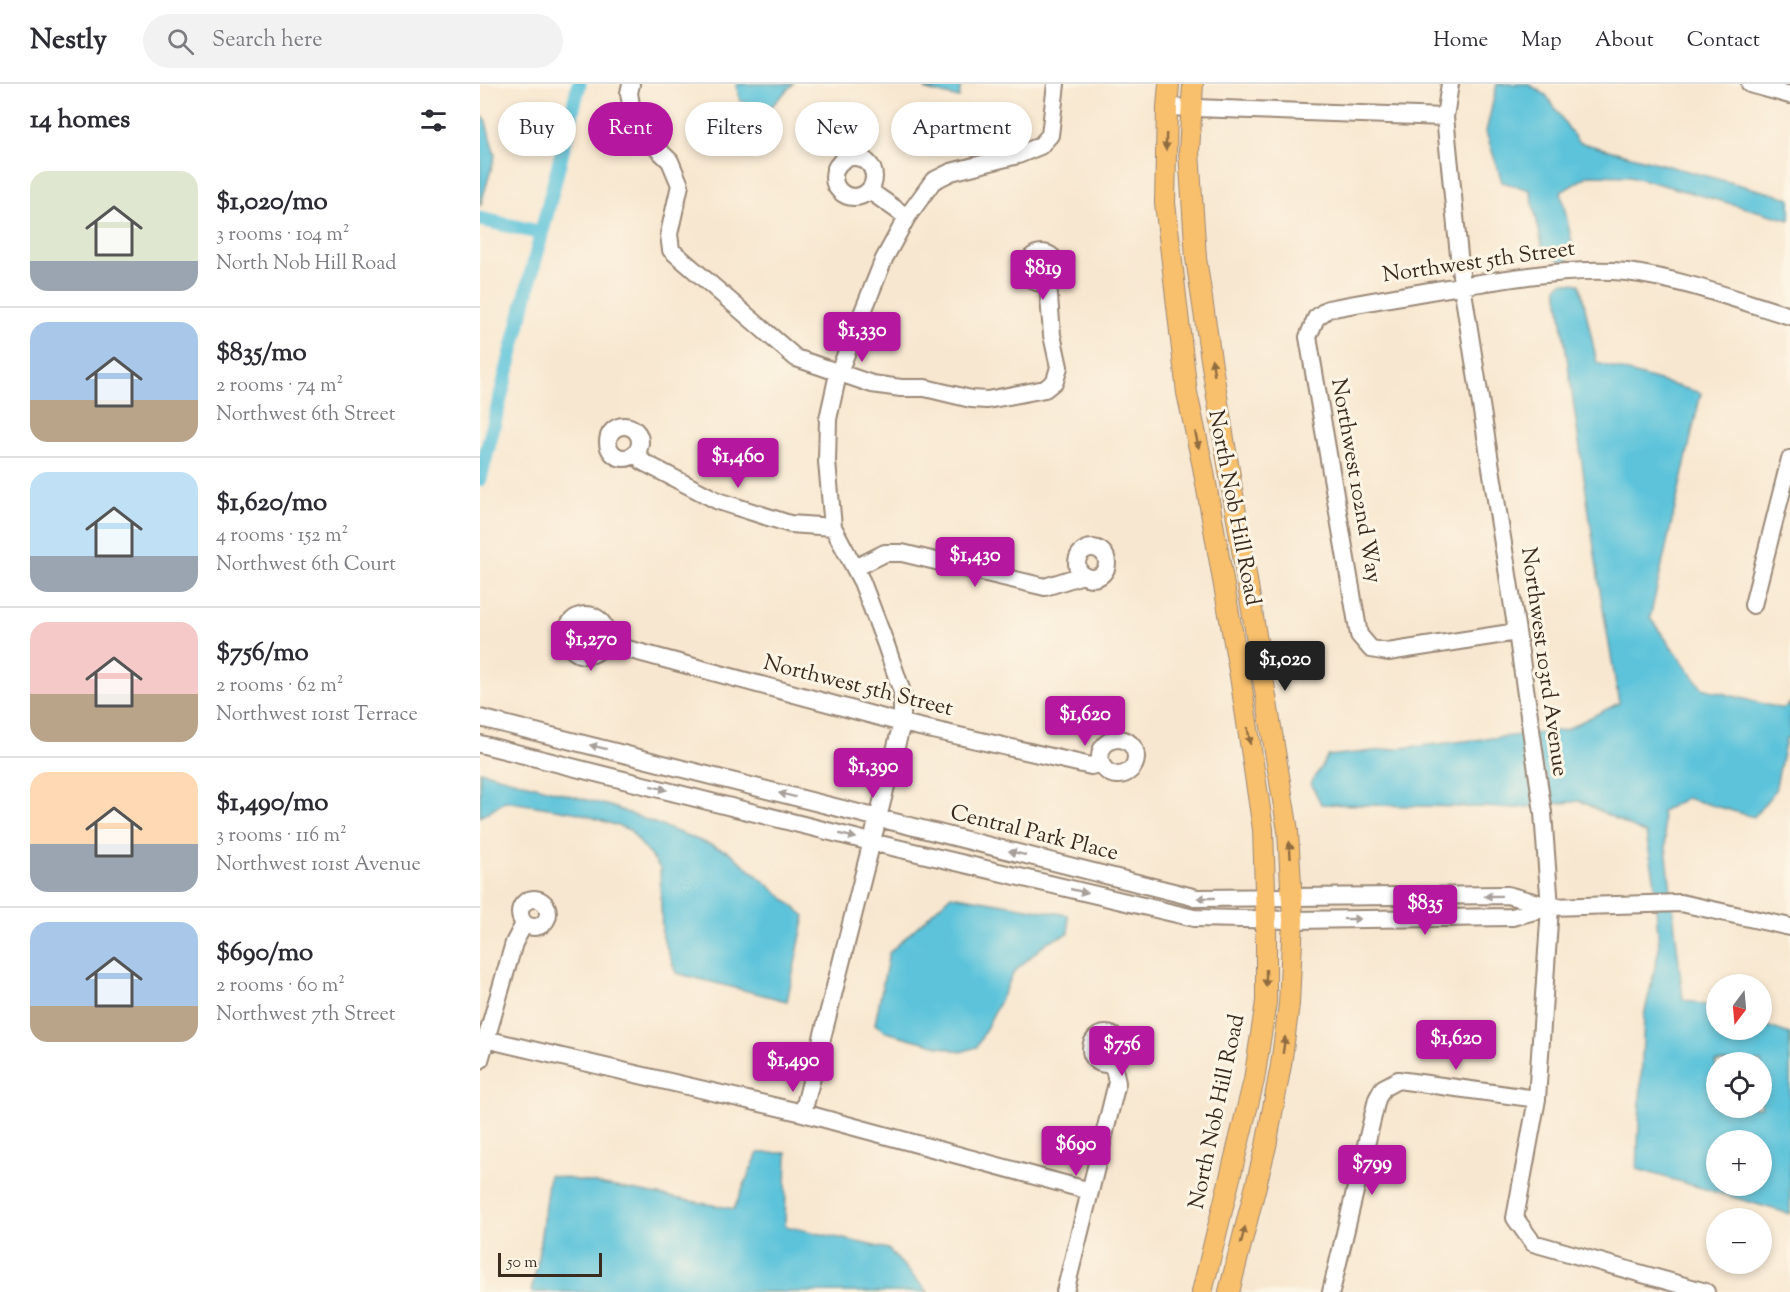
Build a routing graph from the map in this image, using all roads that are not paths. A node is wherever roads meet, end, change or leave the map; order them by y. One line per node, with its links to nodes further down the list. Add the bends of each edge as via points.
1 (631, 84): 17 (street, via 628,93 633,116 645,137 670,161 680,185 669,234 671,250 796,358)
2 (1056, 84): 12 (street, via 1050,135 1040,146 933,181)
3 (1168, 84): 8 (main road, North Nob Hill Road)
4 (1193, 84): 9 (main road, North Nob Hill Road)
5 (1450, 84): 10 (street, Northwest 103rd Avenue)
6 (1750, 84): 7 (street)
7 (1790, 95)
8 (1167, 107): 9 (street); 33 (main road, North Nob Hill Road, one-way to 33, via 1165,203 1187,393 1240,676 1263,829)
9 (1191, 108): 10 (street); 34 (main road, North Nob Hill Road, one-way to 9, via 1288,831 1196,258 1189,152)
10 (1445, 117): 14 (street, Northwest 103rd Avenue)
11 (870, 191): 12 (street)
12 (907, 217): 17 (street, via 884,259)
13 (1047, 283): 17 (street, via 1059,367 1055,381 1045,389 987,400 971,399 925,388 872,384)
14 (1462, 285): 15 (street, Northwest 5th Street, via 1586,270 1628,272 1678,282); 16 (street, Northwest 5th Street, via 1328,309); 25 (street, Northwest 103rd Avenue)
15 (1790, 316)
16 (1316, 318): 25 (street, Northwest 102nd Way, via 1308,337 1359,635 1371,649 1388,652)
17 (838, 374): 21 (street, via 828,419)
18 (637, 452): 21 (street, via 643,462 718,501 790,524)
19 (1790, 459): 20 (street)
20 (1787, 480): 24 (street)
21 (833, 527): 22 (street)
22 (855, 568): 23 (street, via 885,553 902,553 1045,587); 28 (street, via 902,692)
23 (1083, 575)
24 (1753, 605)
25 (1517, 633): 35 (street, Northwest 103rd Avenue, via 1543,813)
26 (605, 643): 28 (street, Northwest 5th Street)
27 (480, 718): 31 (street, Central Park Place, one-way to 27)
28 (902, 723): 30 (street, Northwest 5th Street, via 1091,766); 31 (street)
29 (480, 744): 32 (street, Central Park Place, one-way to 32)
30 (1101, 763)
31 (877, 817): 32 (street); 33 (street, Central Park Place, one-way to 31, via 1197,898)
32 (871, 842): 36 (street, Central Park Place, one-way to 36, via 1194,918); 44 (street)
33 (1265, 897): 34 (street, Central Park Place); 36 (main road, North Nob Hill Road)
34 (1293, 897): 35 (street, Central Park Place, one-way to 34, via 1507,896); 37 (main road, North Nob Hill Road)
35 (1550, 907): 37 (street, Central Park Place, one-way to 35, via 1512,917); 39 (street, via 1681,903); 43 (street, Northwest 103rd Avenue)
36 (1266, 920): 37 (street, Central Park Place); 47 (main road, North Nob Hill Road, one-way to 47, via 1266,1002 1254,1080)
37 (1293, 920): 48 (main road, North Nob Hill Road, one-way to 37, via 1266,1146 1281,1065 1290,1004)
38 (524, 924): 40 (street, via 514,943)
39 (1790, 927)
40 (485, 1039): 41 (street); 44 (street)
41 (480, 1060)
42 (1113, 1062): 45 (street, via 1117,1083)
43 (1537, 1099): 49 (street, via 1398,1080 1383,1088 1377,1099); 50 (street, Northwest 103rd Avenue, via 1515,1218 1533,1243)
44 (802, 1113): 45 (street)
45 (1090, 1191): 46 (street)
46 (1065, 1292)
47 (1202, 1292)
48 (1229, 1292)
49 (1331, 1292)
50 (1706, 1292)

